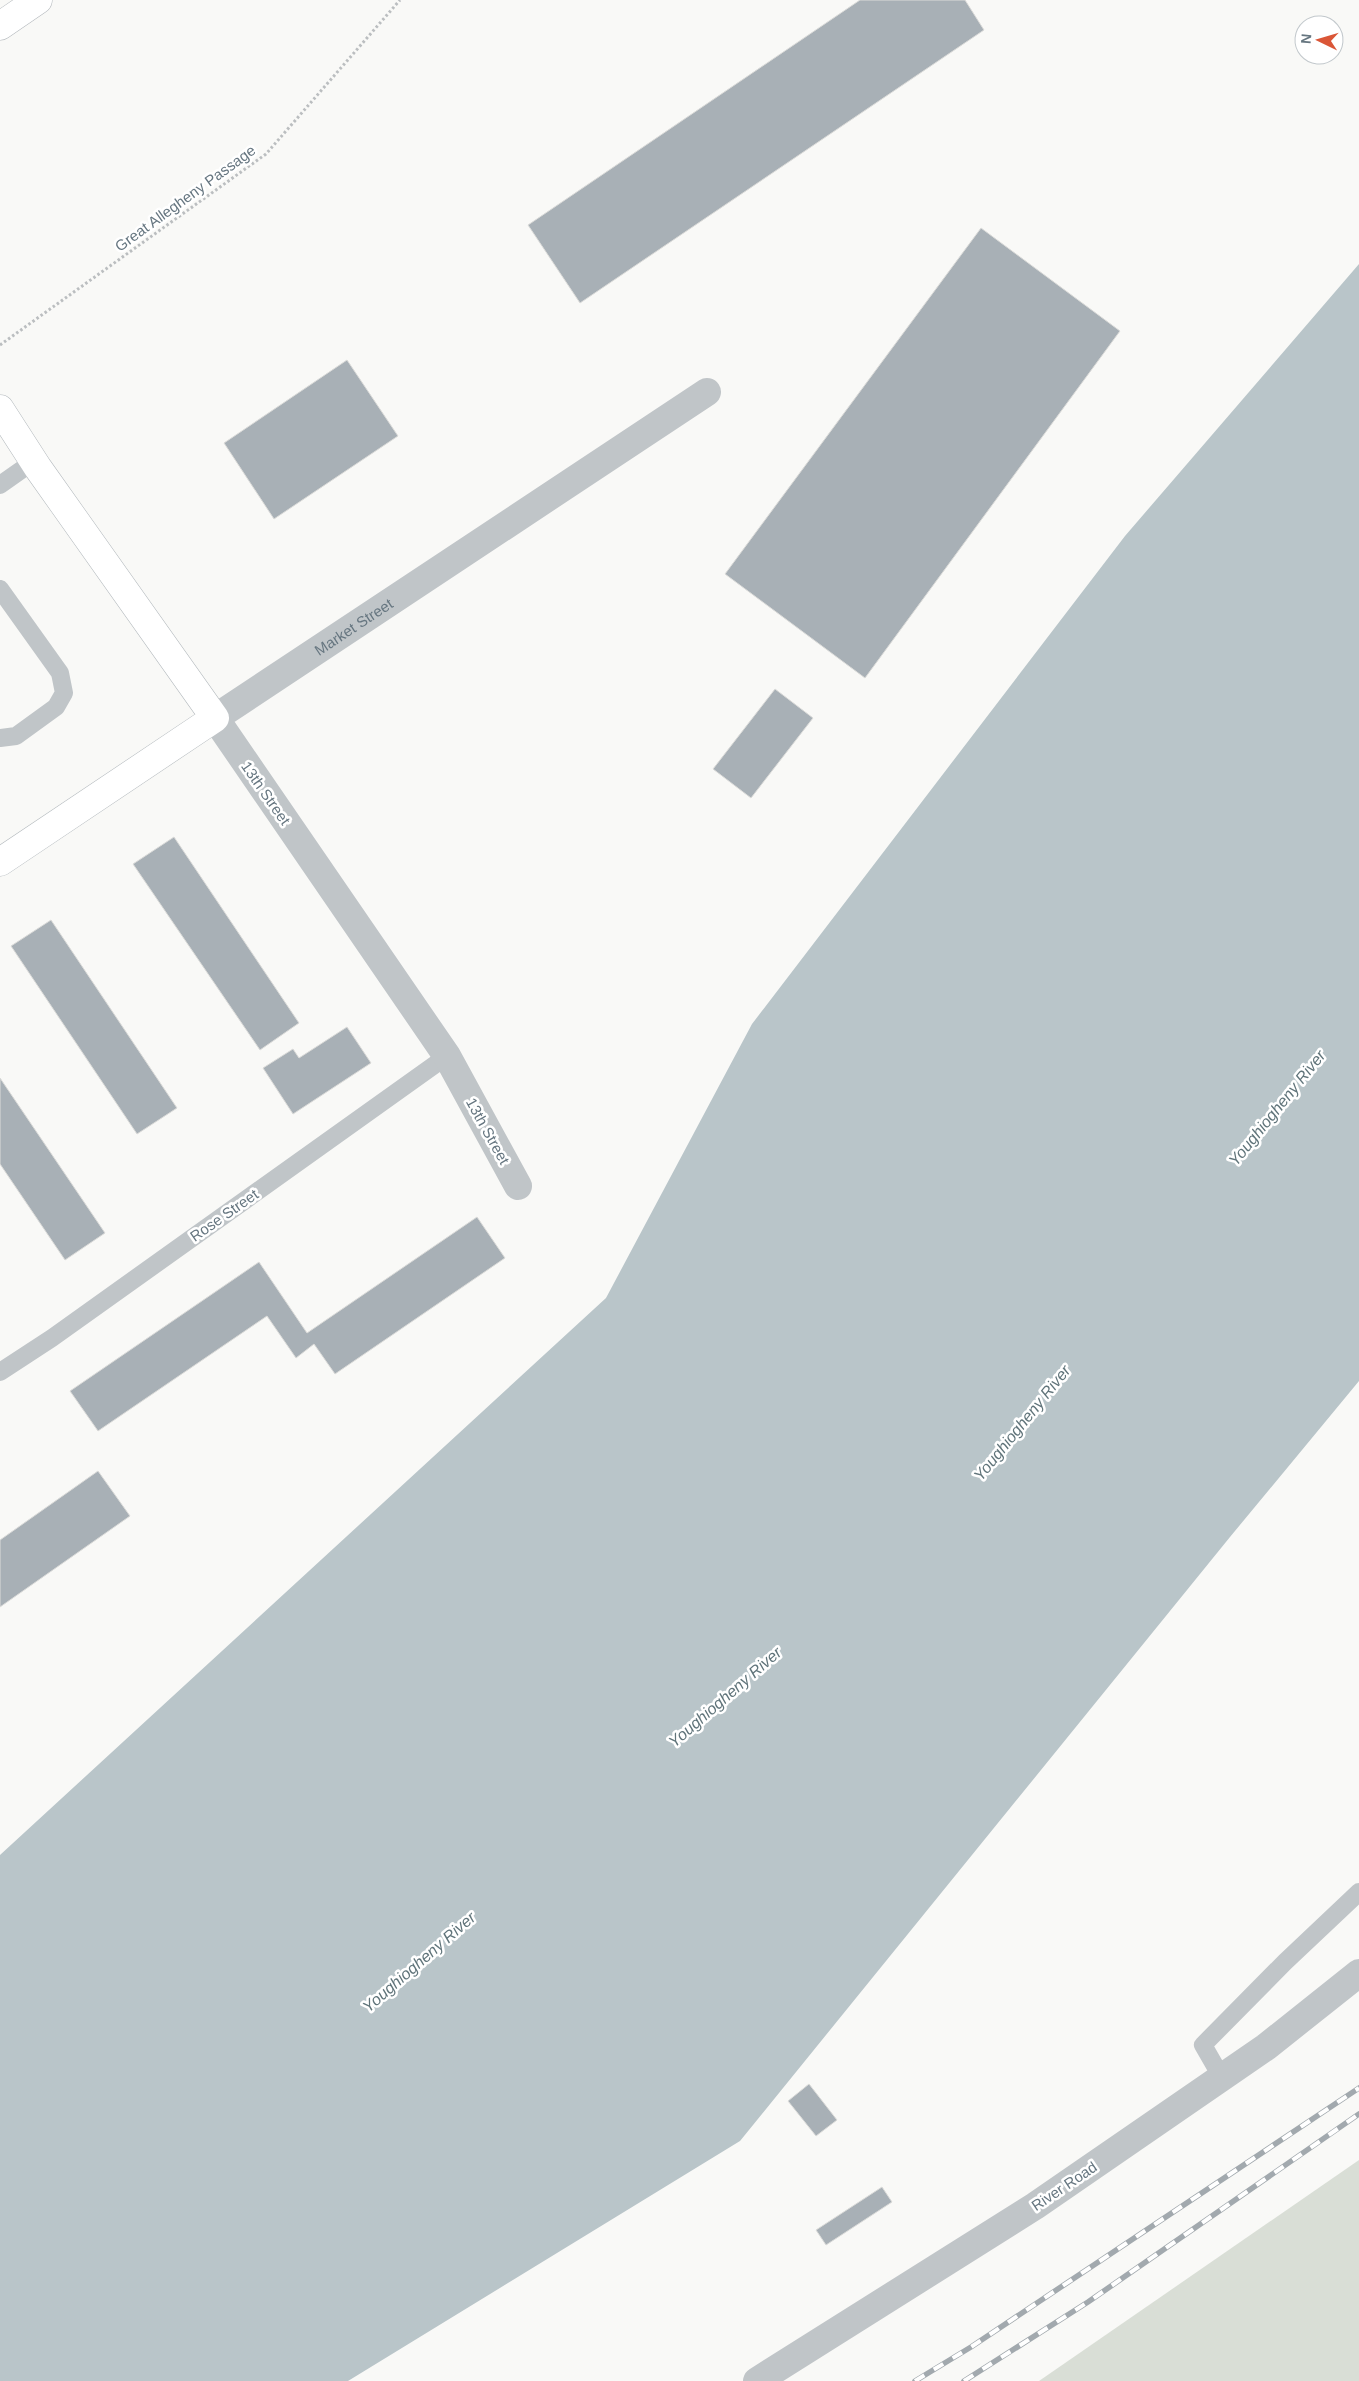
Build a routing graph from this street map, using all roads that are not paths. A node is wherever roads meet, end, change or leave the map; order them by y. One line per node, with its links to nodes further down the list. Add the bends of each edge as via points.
1 (38, 0): 2 (main road)
2 (0, 26)
3 (707, 392): 8 (street, Market Street)
4 (0, 409): 5 (main road, 13th Street)
5 (34, 461): 6 (lane); 8 (main road, 13th Street)
6 (0, 485)
7 (0, 589): 9 (lane, via 60,673 64,694 56,707 16,736)
8 (214, 718): 10 (main road, Market Street); 11 (street, 13th Street)
9 (0, 738)
10 (0, 862)
11 (448, 1056): 12 (street, 13th Street); 13 (lane, Rose Street)
12 (518, 1186)
13 (0, 1372)
14 (1359, 1892): 16 (lane, via 1204,2045)
15 (1359, 1973): 16 (street, River Road)
16 (1222, 2078): 17 (street, River Road, via 1035,2206)
17 (758, 2381)

